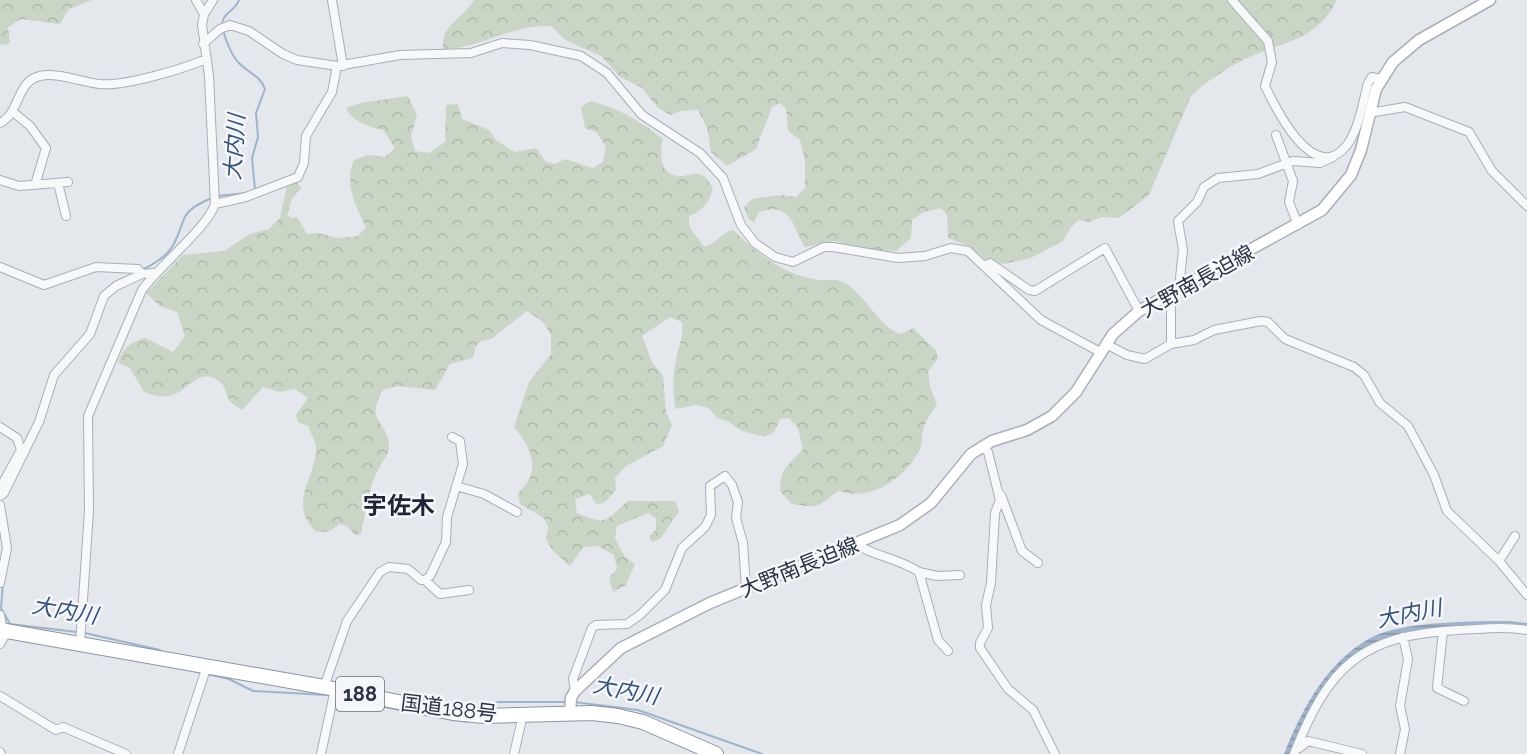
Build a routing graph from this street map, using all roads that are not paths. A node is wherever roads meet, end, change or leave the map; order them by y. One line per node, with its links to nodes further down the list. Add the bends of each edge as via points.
1 (196, 0): 6 (street)
2 (213, 0): 6 (street)
3 (332, 0): 9 (street)
4 (1232, 0): 15 (street, via 1268,40 1272,63 1265,86 1295,140 1314,154 1323,156)
5 (1490, 0): 10 (main road, 大野南長迫線, via 1405,51)
6 (204, 14): 7 (street)
7 (203, 44): 8 (street); 9 (street, via 230,25 241,27 297,60)
8 (206, 59): 11 (street, via 108,85 39,76 26,84); 21 (street)
9 (340, 66): 21 (street, via 333,92 306,136 304,163 298,177); 25 (street, via 400,56 471,52 509,43 581,56 607,73 642,115 712,165 729,190 741,225 755,243 775,257 793,262 824,247 898,258 960,248)
10 (1381, 79): 12 (main road, 大野南長迫線); 15 (street, via 1372,77 1368,83 1352,134)
11 (12, 111): 13 (street); 20 (street, via 30,126 46,148)
12 (1370, 113): 22 (street, via 1405,107 1469,132 1492,171); 24 (main road, 大野南長迫線, via 1351,175 1322,210)
13 (0, 123)
14 (1276, 135): 16 (street)
15 (1338, 151): 16 (street, via 1320,163 1300,160)
16 (1286, 164): 24 (street, via 1293,181 1290,208); 29 (street, via 1258,174 1218,178 1204,187 1197,202 1178,221 1183,250)
17 (0, 180): 20 (street, via 15,185)
18 (68, 182): 19 (street)
19 (58, 183): 20 (street); 23 (street)
20 (35, 184)
21 (215, 204): 28 (street, via 207,219)
22 (1527, 206)
23 (66, 216)
24 (1298, 225): 29 (main road, 大野南長迫線)
25 (986, 265): 31 (street, via 996,266 1035,291 1105,248); 33 (street, via 1041,320)
26 (0, 267): 27 (street, via 44,285 96,267)
27 (141, 272): 28 (street); 37 (street, via 104,296 90,334 54,375 39,422)
28 (154, 273): 60 (street, via 133,306 88,416 90,500)
29 (1182, 287): 30 (main road, 大野南長迫線)
30 (1171, 294): 31 (main road, 大野南長迫線); 32 (street)
31 (1139, 311): 33 (main road, 大野南長迫線)
32 (1171, 344): 33 (street, via 1145,358); 46 (street, via 1261,321 1268,322 1285,339 1354,368 1364,375 1384,408 1408,426 1434,475 1447,511)
33 (1103, 348): 36 (main road, 大野南長迫線, via 1076,392 1052,416)
34 (0, 427): 37 (street, via 17,438)
35 (452, 437): 38 (street, via 460,441 464,464)
36 (982, 447): 40 (street, via 988,452); 45 (main road, 大野南長迫線, via 971,454 923,510)
37 (23, 451): 39 (street); 41 (street)
38 (456, 486): 43 (street, via 484,494); 50 (street, via 447,517 446,542)
39 (0, 488)
40 (1000, 494): 47 (street, via 1022,551); 74 (street, via 986,605 988,628 980,648 1008,688 1033,710)
41 (0, 496)
42 (0, 506): 51 (street, via 7,548)
43 (517, 512)
44 (1515, 536): 46 (street)
45 (857, 544): 48 (street); 52 (main road, 大野南長迫線)
46 (1499, 561): 54 (street)
47 (1038, 563)
48 (919, 572): 49 (street); 61 (street, via 938,640)
49 (960, 575)
50 (425, 580): 53 (street, via 440,594); 63 (street, via 408,569 389,567 380,572 347,621)
51 (0, 583)
52 (746, 589): 66 (main road, 大野南長迫線, via 621,648); 66 (street, via 736,518 738,502 725,476 710,486 711,515 682,548 665,590 627,624 592,628 573,679)
53 (469, 590)
54 (1527, 595)
55 (0, 615): 58 (street)
56 (1527, 630): 57 (street, via 1511,627)
57 (1443, 631): 59 (street); 65 (street, via 1437,688)
58 (1, 635): 60 (highway, 国道188号 / 188)
59 (1403, 638): 68 (street, via 1363,652 1336,677); 76 (street, via 1408,659 1400,706 1405,729)
60 (80, 644): 62 (highway, 国道188号 / 188)
61 (948, 651)
62 (207, 666): 63 (highway, 国道188号 / 188); 70 (street)
63 (330, 688): 67 (highway, 国道188号 / 188, via 453,713); 71 (street)
64 (0, 696): 69 (street, via 56,730 63,727)
65 (1464, 701)
66 (572, 703): 67 (highway, 国道188号 / 188); 73 (highway, 国道188号 / 188, via 643,722)
67 (523, 715): 72 (street)
68 (1294, 753): 75 (street, via 1308,741)
69 (126, 754)
70 (178, 754)
71 (321, 754)
72 (514, 754)
73 (716, 754)
74 (1055, 754)
75 (1362, 754)
76 (1400, 754)

